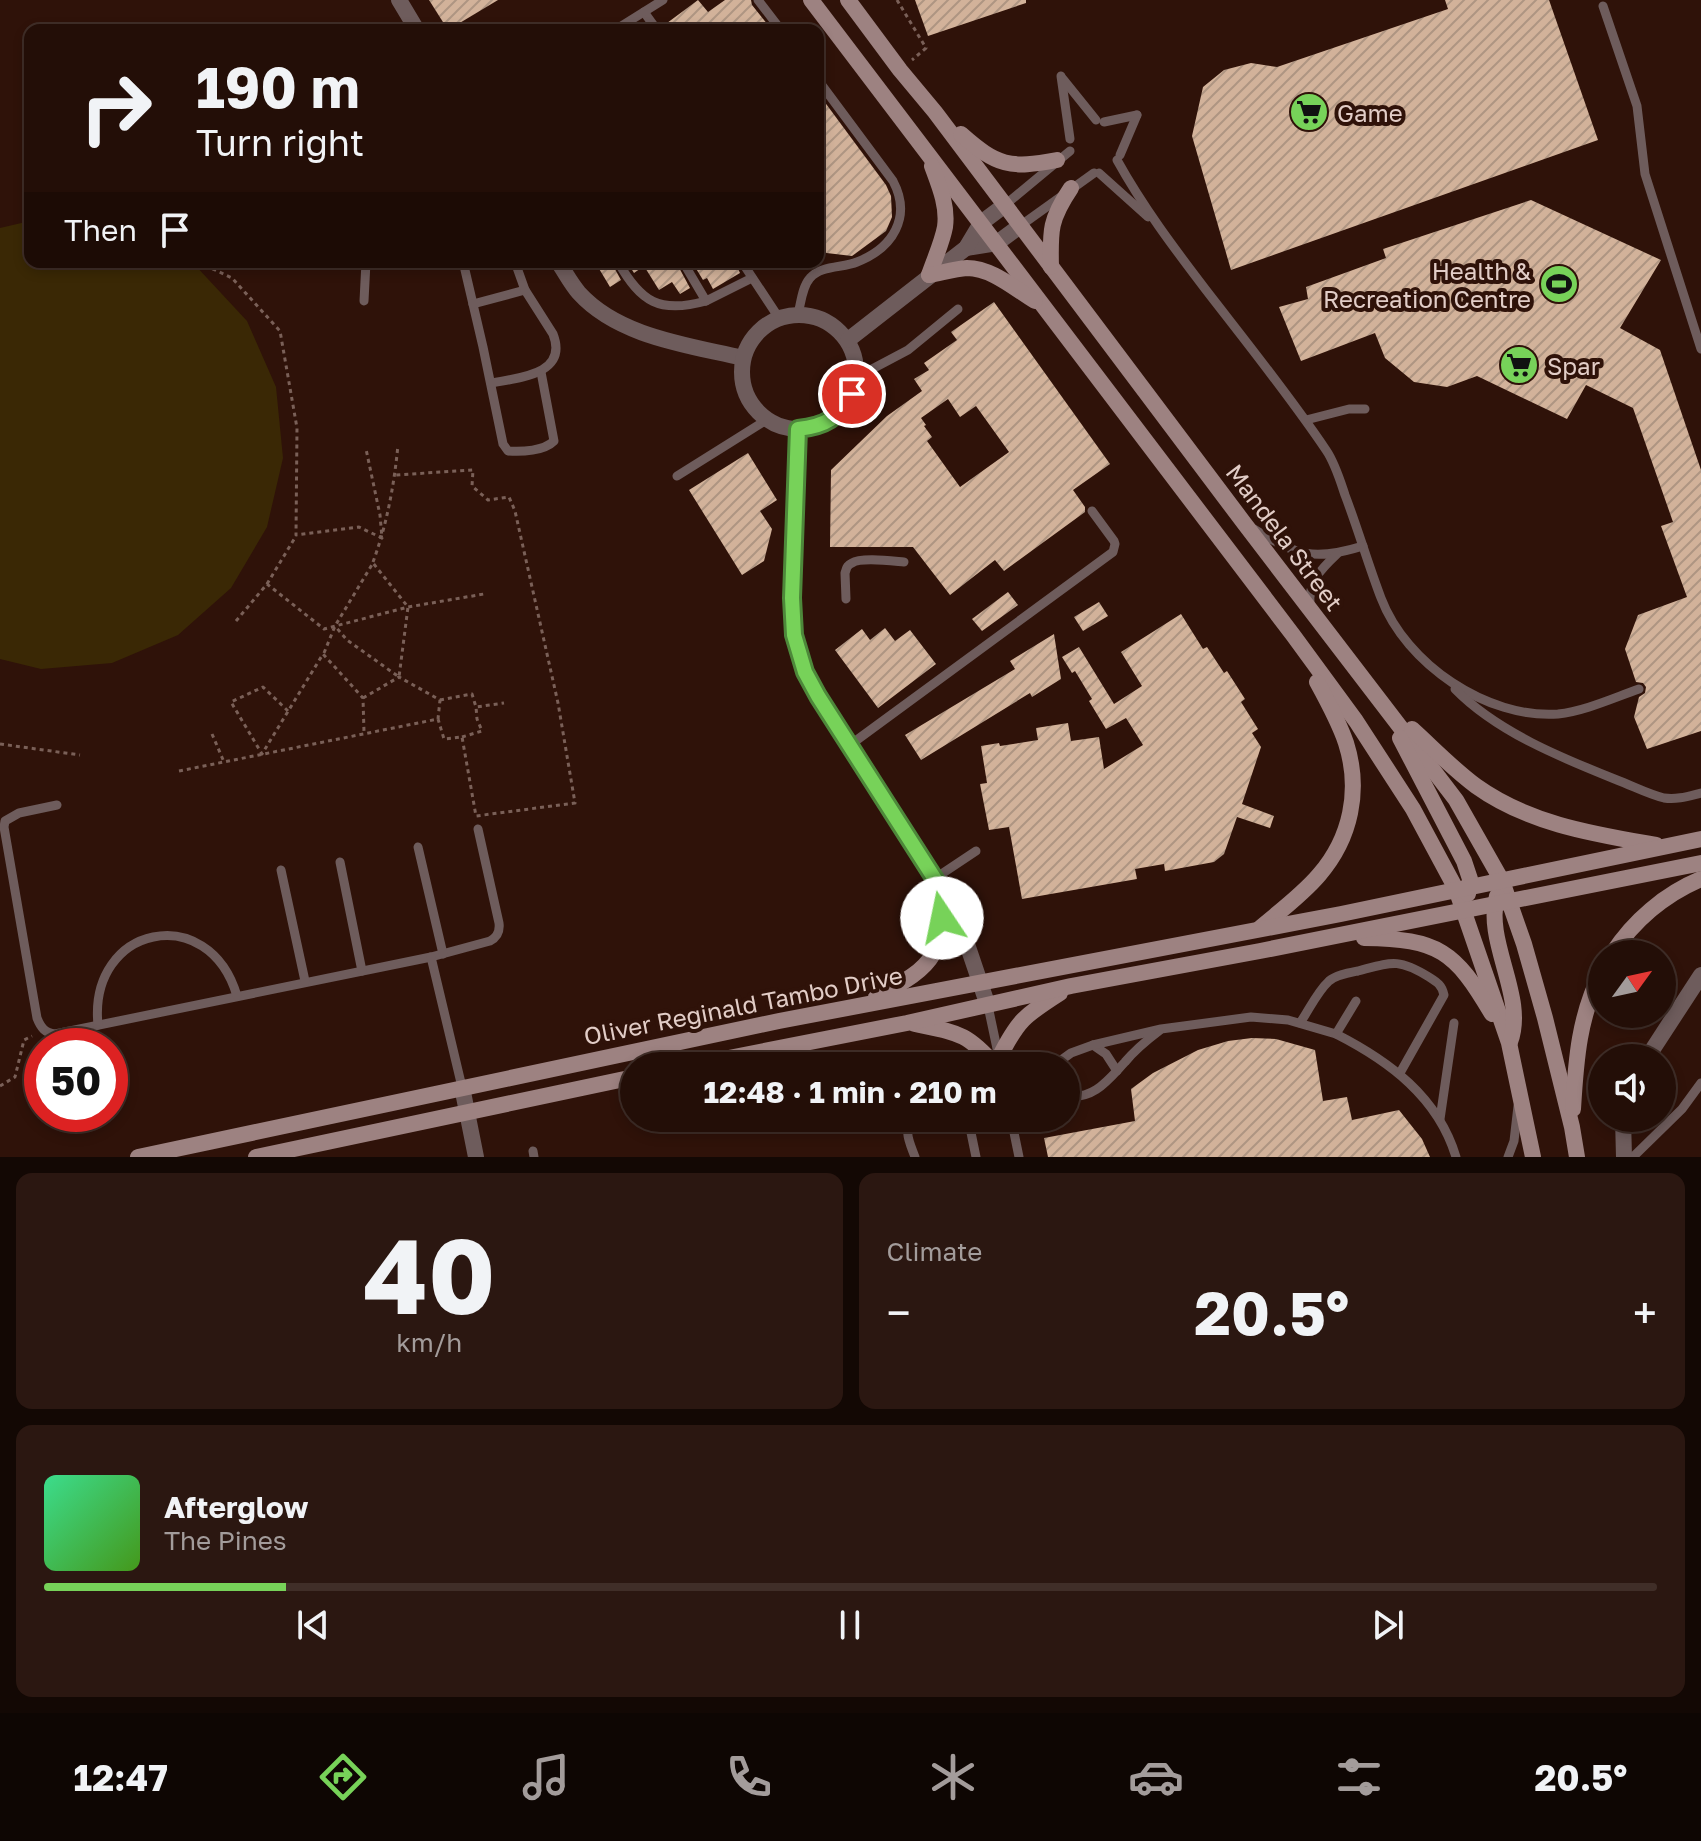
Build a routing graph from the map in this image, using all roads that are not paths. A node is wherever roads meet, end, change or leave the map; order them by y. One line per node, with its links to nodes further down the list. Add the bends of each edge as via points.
1 (399, 0): 8 (street)
2 (663, 0): 7 (lane)
3 (758, 0): 11 (lane)
4 (811, 0): 15 (main road)
5 (848, 0): 13 (main road, Mandela Street)
6 (1603, 6): 43 (lane, via 1637,106 1645,174)
7 (644, 12): 9 (lane); 10 (lane)
8 (413, 24)
9 (625, 24)
10 (653, 24)
11 (776, 24)
12 (824, 88): 40 (lane, via 893,181 901,208 894,235 882,246 855,263 811,276)
13 (935, 112): 16 (main road, via 998,161 1030,165); 18 (main road, Mandela Street)
14 (1070, 139): 20 (lane, via 1061,76 1100,121 1137,115 1119,157)
15 (928, 153): 19 (main road); 32 (main road, via 945,214)
16 (1063, 155): 18 (lane)
17 (1071, 188): 20 (lane, via 1096,173); 21 (lane); 24 (main road, via 1053,221)
18 (1005, 205): 19 (street); 21 (main road, Mandela Street)
19 (981, 223): 22 (main road); 23 (street)
20 (1156, 225): 50 (lane)
21 (1020, 226): 22 (street); 24 (main road, Mandela Street)
22 (997, 243): 23 (street); 38 (main road)
23 (966, 248): 32 (street)
24 (1051, 267): 54 (main road, Mandela Street)
25 (366, 268): 35 (lane)
26 (464, 268): 37 (lane)
27 (517, 268): 34 (lane)
28 (562, 268): 44 (street, via 579,293 633,329)
29 (622, 268): 36 (lane, via 652,302 679,306)
30 (687, 268): 36 (lane)
31 (746, 268): 33 (lane)
32 (929, 275): 38 (main road, via 979,269); 42 (street)
33 (752, 278): 36 (lane); 41 (lane)
34 (525, 290): 37 (lane); 45 (lane, via 555,340 553,358)
35 (364, 301)
36 (706, 301)
37 (473, 304): 47 (lane)
38 (1043, 307): 60 (main road)
39 (958, 309): 46 (lane, via 908,350)
40 (798, 314): 41 (street); 42 (street, via 822,319)
41 (779, 318): 44 (street, via 756,333)
42 (848, 340): 46 (street)
43 (1701, 349)
44 (743, 358): 49 (street, via 748,398)
45 (541, 372): 47 (lane); 47 (lane, via 554,438 551,445 539,448 505,449)
46 (857, 377): 51 (street, via 837,415)
47 (491, 383)
48 (1365, 409): 50 (lane)
49 (768, 419): 51 (street); 52 (lane)
50 (1306, 420): 55 (lane, via 1331,456)
51 (798, 429): 64 (street, via 794,635 805,672)
52 (677, 476)
53 (1092, 511): 64 (lane, via 1114,541 1113,552)
54 (1244, 523): 56 (lane, via 1290,549); 59 (main road, Mandela Street)
55 (1363, 546): 56 (lane); 61 (lane, via 1397,625)
56 (1337, 554): 59 (lane, via 1314,579)
57 (904, 562): 58 (lane, via 851,563 845,573)
58 (846, 599)
59 (1311, 612): 63 (main road, Mandela Street)
60 (1293, 635): 78 (main road, via 1356,721); 81 (main road, via 1347,746 1353,784 1350,819 1340,846 1318,876)
61 (1444, 678): 62 (lane, via 1474,696 1537,714 1577,710); 65 (lane, via 1495,722 1567,759 1665,798)
62 (1639, 689)
63 (1381, 701): 69 (main road, via 1466,777 1522,812 1561,826); 76 (main road, Mandela Street, via 1456,800); 78 (main road, via 1459,850 1468,871)
64 (850, 745): 77 (street)
65 (1701, 793)
66 (57, 805): 99 (lane, via 13,816 4,827 37,1018 44,1030 55,1034)
67 (478, 829): 84 (lane, via 499,931 490,941)
68 (1701, 839): 69 (main road, Oliver Reginald Tambo Drive)
69 (1665, 846): 76 (main road, Oliver Reginald Tambo Drive)
70 (418, 847): 84 (lane)
71 (976, 851): 77 (lane)
72 (340, 862): 86 (lane)
73 (1701, 863): 79 (main road, Oliver Reginald Tambo Drive)
74 (281, 870): 88 (lane)
75 (1701, 879): 83 (main road, via 1657,904)
76 (1502, 881): 78 (main road, Oliver Reginald Tambo Drive); 79 (main road)
77 (936, 882): 89 (street); 95 (main road, via 942,918 931,959 903,983)
78 (1463, 887): 80 (main road); 81 (main road, Oliver Reginald Tambo Drive)
79 (1502, 903): 80 (main road, Oliver Reginald Tambo Drive); 102 (main road, via 1496,930 1514,1017); 119 (main road, via 1524,944)
80 (1465, 910): 82 (main road, Oliver Reginald Tambo Drive); 102 (main road)
81 (1258, 929): 89 (main road, Oliver Reginald Tambo Drive)
82 (1332, 937): 90 (main road, Oliver Reginald Tambo Drive); 102 (main road, via 1407,940 1445,954 1475,985)
83 (1622, 940)
84 (443, 954): 85 (lane)
85 (431, 957): 86 (lane); 114 (lane)
86 (362, 971): 88 (lane)
87 (1701, 975): 103 (street)
88 (305, 981): 91 (lane)
89 (981, 982): 94 (street); 95 (main road, Oliver Reginald Tambo Drive)
90 (1071, 986): 94 (main road, Oliver Reginald Tambo Drive); 108 (main road, via 1019,1022)
91 (237, 996): 99 (lane); 99 (lane, via 229,974 209,951 185,939 159,935 137,941 113,964 98,1000)
92 (1356, 1001): 101 (lane)
93 (1588, 1003): 119 (main road, via 1581,1025)
94 (988, 1006): 96 (main road, Oliver Reginald Tambo Drive); 107 (lane)
95 (857, 1007): 114 (main road, Oliver Reginald Tambo Drive)
96 (907, 1023): 105 (main road, Oliver Reginald Tambo Drive); 106 (main road, via 964,1036)
97 (1300, 1023): 100 (lane, via 1251,1017); 101 (lane); 111 (lane, via 1334,978 1387,963 1407,964 1438,983 1444,995)
98 (1454, 1023): 118 (lane)
99 (98, 1025)
100 (1161, 1029): 104 (lane); 110 (lane)
101 (1336, 1034): 111 (lane)
102 (1509, 1043): 115 (main road)
103 (1656, 1044)
104 (1093, 1045): 109 (lane); 110 (lane)
105 (759, 1052)
106 (985, 1052)
107 (996, 1052)
108 (1003, 1052)
109 (1074, 1052)
110 (1117, 1071): 116 (lane, via 1096,1091)
111 (1400, 1073): 118 (lane)
112 (620, 1080): 117 (main road, Oliver Reginald Tambo Drive)
113 (1701, 1083): 136 (lane)
114 (462, 1087): 117 (street); 124 (main road, Oliver Reginald Tambo Drive)
115 (1519, 1092): 132 (lane); 133 (main road)
116 (1080, 1096)
117 (468, 1112): 126 (main road, Oliver Reginald Tambo Drive); 127 (street)
118 (1440, 1119): 131 (lane)
119 (1572, 1127): 134 (main road)
120 (907, 1132): 128 (lane)
121 (971, 1132): 129 (lane)
122 (1014, 1132): 130 (lane)
123 (1623, 1132): 135 (street)
124 (174, 1153): 125 (main road, Oliver Reginald Tambo Drive)
125 (138, 1157)
126 (256, 1157)
127 (476, 1157)
128 (915, 1157)
129 (976, 1157)
130 (1019, 1157)
131 (1456, 1157)
132 (1508, 1157)
133 (1533, 1157)
134 (1577, 1157)
135 (1624, 1157)
136 (1633, 1157)

